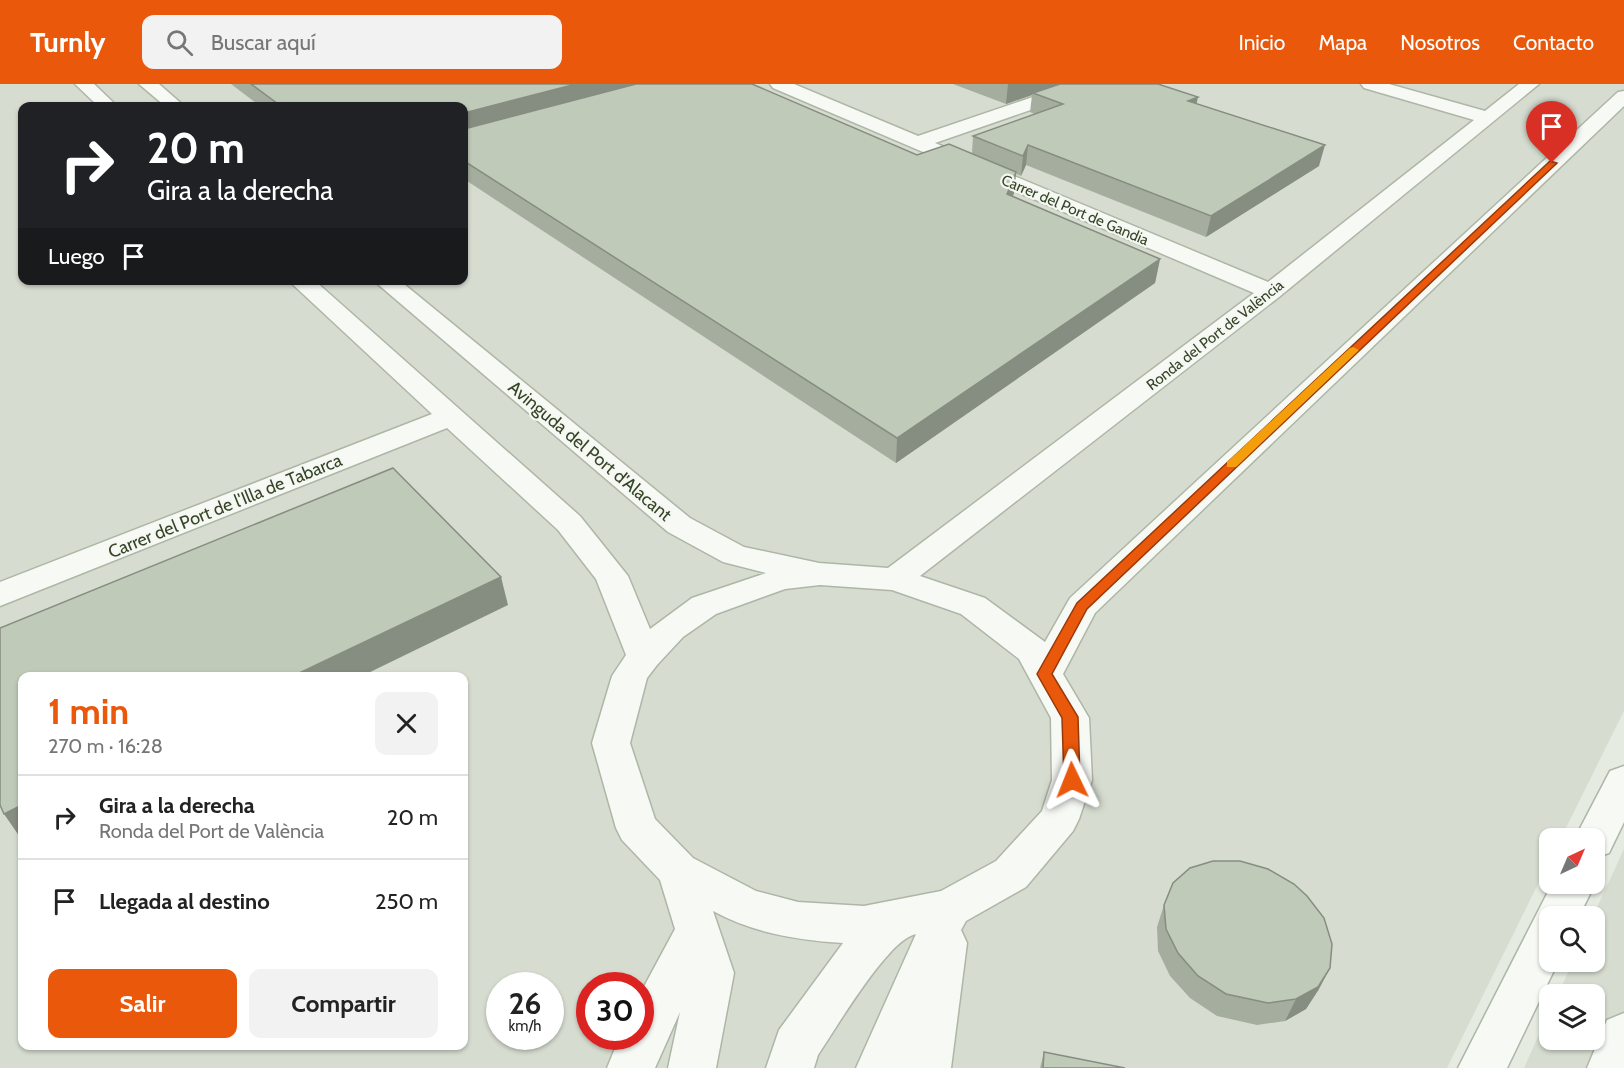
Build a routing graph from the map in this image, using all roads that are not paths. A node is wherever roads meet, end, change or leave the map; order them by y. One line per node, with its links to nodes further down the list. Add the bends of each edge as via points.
1 (84, 84): 8 (street)
2 (148, 84): 9 (street)
3 (779, 84): 11 (street, Carrer del Port de Gandia)
4 (1088, 84): 11 (street)
5 (1370, 84): 10 (street)
6 (1530, 84): 10 (street, Ronda del Port de València)
7 (1624, 96): 20 (street, via 1082,606)
8 (104, 102)
9 (170, 102)
10 (1488, 118): 14 (street, Ronda del Port de València)
11 (916, 143): 14 (street, Carrer del Port de Gandia)
12 (304, 285): 15 (street)
13 (390, 285): 16 (street, Avinguda del Port d'Alacant, via 679,525 734,555)
14 (1271, 292): 17 (street, Ronda del Port de València)
15 (449, 417): 18 (street, Carrer del Port de l'Illa de Tabarca); 19 (street, via 569,523 611,576)
16 (820, 574): 17 (street); 19 (street, via 781,579 704,606 671,628)
17 (895, 579): 20 (street, via 972,606 1032,651)
18 (0, 595)
19 (644, 656): 23 (street, via 630,676 611,743 637,828)
20 (1045, 674): 24 (street, via 1070,717 1072,780 1059,819 1011,874)
21 (1624, 782): 22 (street)
22 (1601, 828)
23 (678, 871): 25 (street, via 746,908 798,921 864,925); 26 (street)
24 (949, 908): 25 (street); 32 (street); 33 (street)
25 (894, 919): 31 (street, via 862,951 796,1046)
26 (697, 931): 29 (street); 30 (street, via 711,973)
27 (1539, 954): 34 (street)
28 (1624, 1036): 35 (street)
29 (631, 1068)
30 (692, 1068)
31 (790, 1068)
32 (880, 1068)
33 (927, 1068)
34 (1482, 1068)
35 (1611, 1068)

